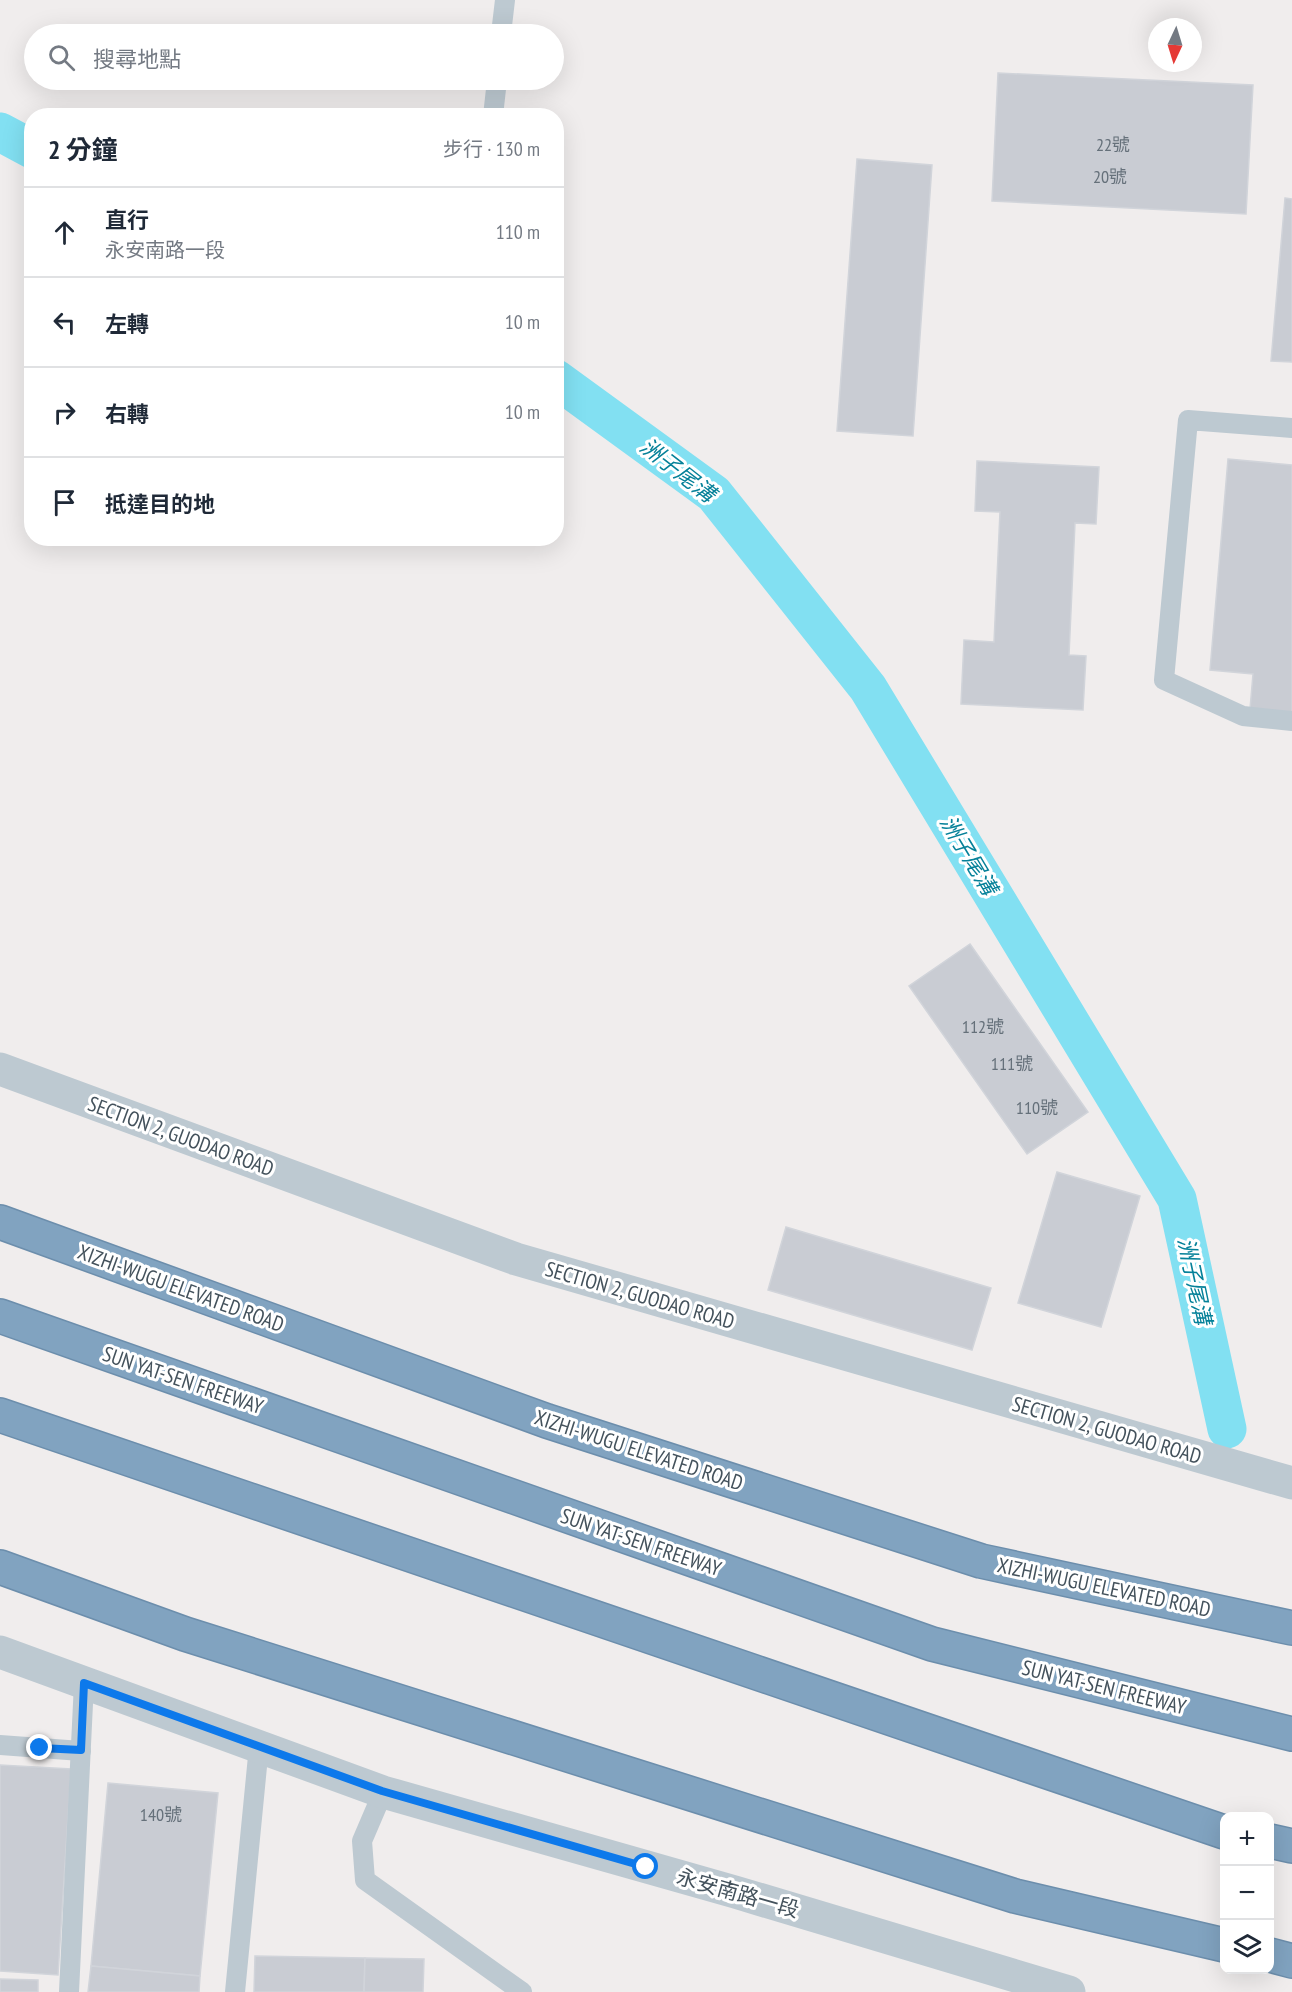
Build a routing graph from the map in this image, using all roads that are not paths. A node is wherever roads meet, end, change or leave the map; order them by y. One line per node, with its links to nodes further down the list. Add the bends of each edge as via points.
1 (505, 0): 2 (lane)
2 (502, 24)
3 (495, 90): 4 (lane)
4 (494, 108)
5 (1292, 428): 6 (lane, via 1188,420 1164,680 1243,716)
6 (1292, 721)
7 (0, 1069): 11 (street, SECTION 2, GUODAO ROAD, via 516,1259)
8 (0, 1222): 13 (highway, XIZHI-WUGU ELEVATED ROAD, via 547,1421 970,1557)
9 (0, 1316): 16 (highway, SUN YAT-SEN FREEWAY, via 932,1644)
10 (0, 1415): 21 (highway)
11 (1292, 1483)
12 (0, 1567): 24 (highway, via 185,1634 1015,1896)
13 (1292, 1628)
14 (0, 1652): 15 (street, 永安南路一段)
15 (84, 1683): 18 (street, 永安南路一段); 19 (lane)
16 (1292, 1734)
17 (0, 1745): 19 (lane)
18 (259, 1746): 20 (street, 永安南路一段); 28 (lane)
19 (81, 1750): 27 (lane)
20 (382, 1791): 29 (lane, via 362,1842 364,1880); 30 (street, 永安南路一段)
21 (1220, 1831)
22 (1274, 1842): 23 (highway)
23 (1292, 1846)
24 (1220, 1944)
25 (1274, 1956): 26 (highway)
26 (1292, 1961)
27 (69, 1992)
28 (235, 1992)
29 (522, 1992)
30 (1069, 1992)

